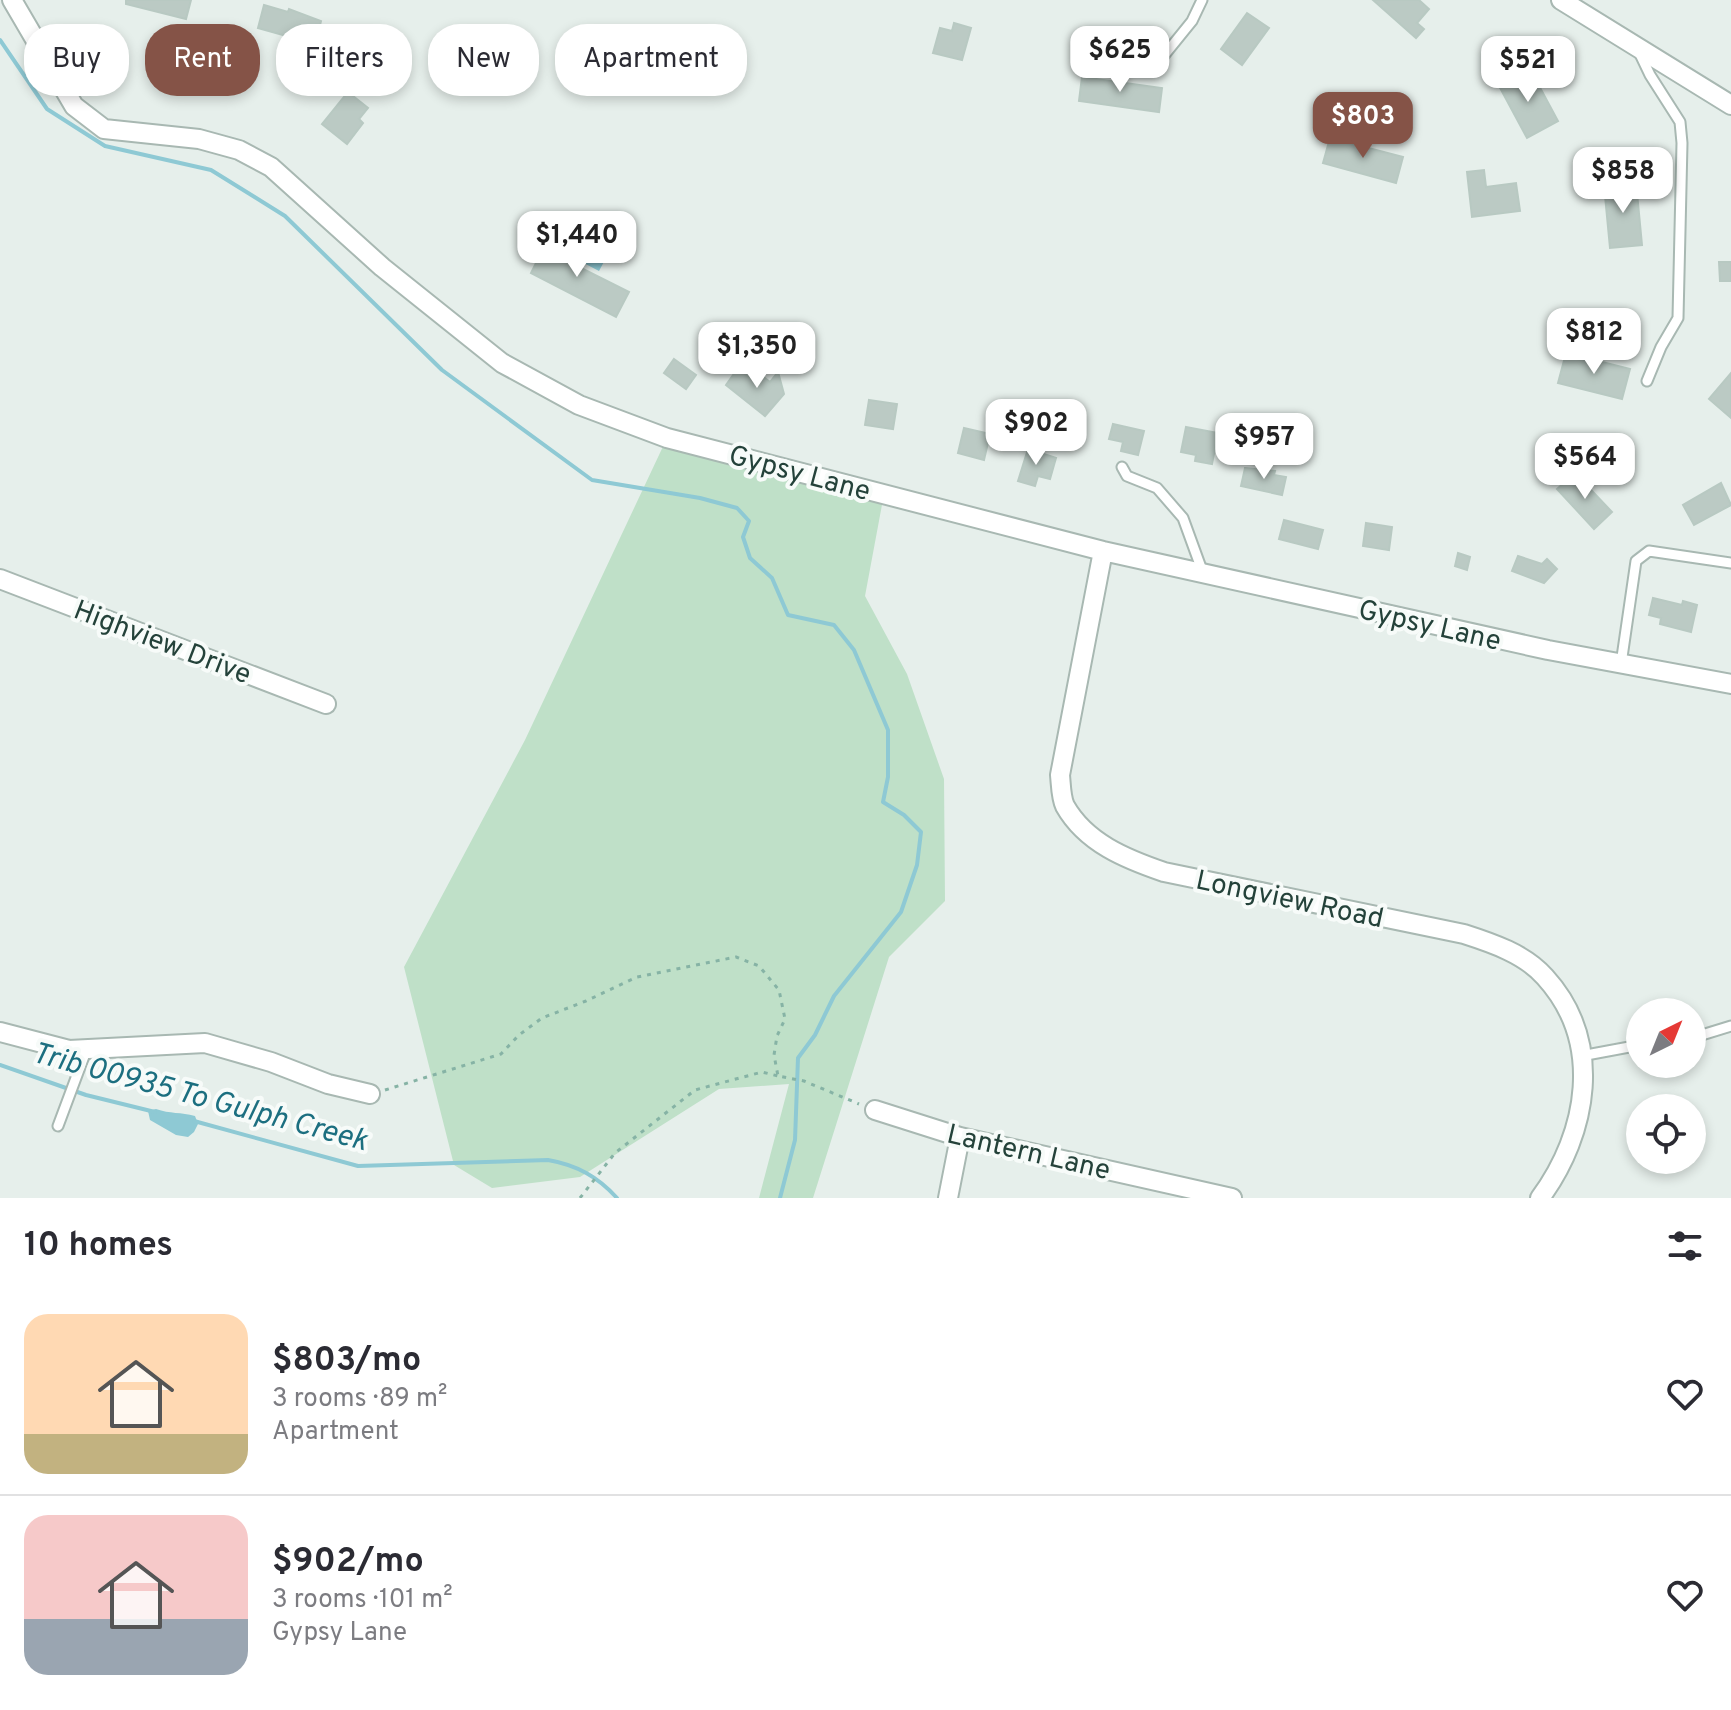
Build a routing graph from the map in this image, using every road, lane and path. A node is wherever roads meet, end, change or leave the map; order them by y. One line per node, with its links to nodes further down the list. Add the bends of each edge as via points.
1 (12, 0): 9 (street, Gypsy Lane, via 74,106 104,129 199,139 239,150 271,167 382,267 502,363 579,405 667,438)
2 (1202, 0): 5 (lane, via 1162,58)
3 (1561, 0): 4 (street)
4 (1636, 45): 6 (street); 7 (lane, via 1680,122 1682,143 1678,318)
5 (1119, 68)
6 (1731, 105)
7 (1647, 381)
8 (1122, 467): 11 (lane, via 1127,476 1157,488 1183,518)
9 (1103, 551): 11 (street, Gypsy Lane); 21 (street, Longview Road, via 1060,775 1064,805 1090,836 1122,857 1164,872 1464,934 1509,951 1545,977 1572,1022)
10 (1731, 563): 13 (lane, via 1649,551 1636,561)
11 (1203, 573): 13 (street, Gypsy Lane)
12 (0, 579): 15 (street, Highview Drive)
13 (1621, 664): 14 (street, Gypsy Lane)
14 (1731, 684)
15 (326, 704)
16 (1731, 1026): 18 (lane)
17 (0, 1032): 20 (street)
18 (1706, 1034)
19 (1626, 1048): 21 (lane)
20 (86, 1051): 23 (street, via 205,1043); 25 (lane)
21 (1581, 1056): 30 (street, Longview Road, via 1584,1101 1577,1129)
22 (778, 1076): 23 (path, via 774,1055 785,1019 779,990 759,966 736,957 637,977 542,1018 501,1054); 24 (path); 27 (path, via 762,1072 695,1090 615,1153)
23 (370, 1094)
24 (875, 1110): 26 (street, Lantern Lane)
25 (58, 1126)
26 (960, 1137): 28 (street); 29 (street, Lantern Lane)
27 (580, 1198)
28 (948, 1198)
29 (1232, 1198)
30 (1540, 1198)

